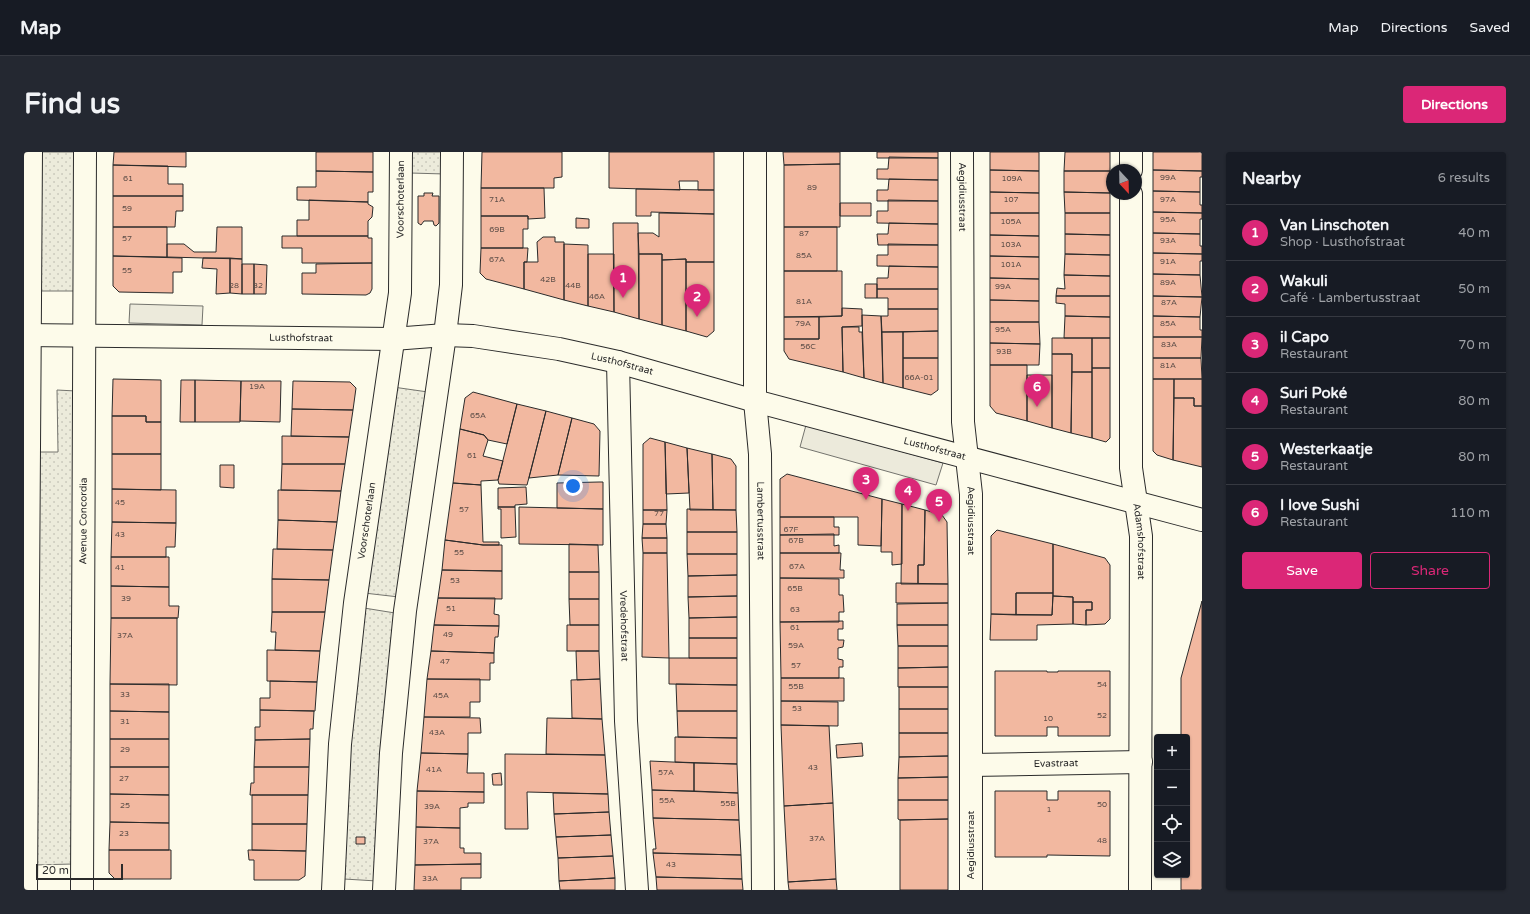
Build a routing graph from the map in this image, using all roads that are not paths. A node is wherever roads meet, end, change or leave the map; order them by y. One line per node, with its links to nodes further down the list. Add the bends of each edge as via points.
1 (31, 152): 10 (street)
2 (84, 152): 12 (street, Avenue Concordia)
3 (401, 152): 13 (street, Voorschoterlaan, via 400,293)
4 (452, 152): 11 (street, via 451,285)
5 (755, 152): 15 (street, Lambertusstraat)
6 (962, 152): 16 (street, Aegidiusstraat, via 963,422)
7 (1131, 152): 8 (street)
8 (1131, 164)
9 (1131, 200): 17 (street, Adamshofstraat, via 1131,468)
10 (27, 335): 12 (street, Lusthofstraat); 21 (street)
11 (445, 335): 13 (street, Lusthofstraat); 14 (street, Lusthofstraat, via 473,336 560,349); 24 (street, via 405,606 391,753)
12 (84, 336): 13 (street, Lusthofstraat); 22 (street, Avenue Concordia)
13 (393, 338): 23 (street, Voorschoterlaan, via 355,603 340,744)
14 (618, 362): 15 (street, Lusthofstraat); 25 (street, Vredehofstraat, via 626,721)
15 (755, 401): 16 (street, Lusthofstraat); 26 (street, Lambertusstraat, via 760,454)
16 (967, 457): 17 (street, Lusthofstraat); 20 (street, Aegidiusstraat, via 971,494)
17 (1136, 503): 18 (street, Lusthofstraat); 19 (street, Adamshofstraat, via 1141,536)
18 (1202, 520)
19 (1141, 762): 20 (street, Evastraat); 28 (street, Adamshofstraat)
20 (971, 765): 27 (street, Aegidiusstraat)
21 (26, 890)
22 (82, 890)
23 (333, 890)
24 (384, 890)
25 (638, 890)
26 (763, 890)
27 (971, 890)
28 (1140, 890)

